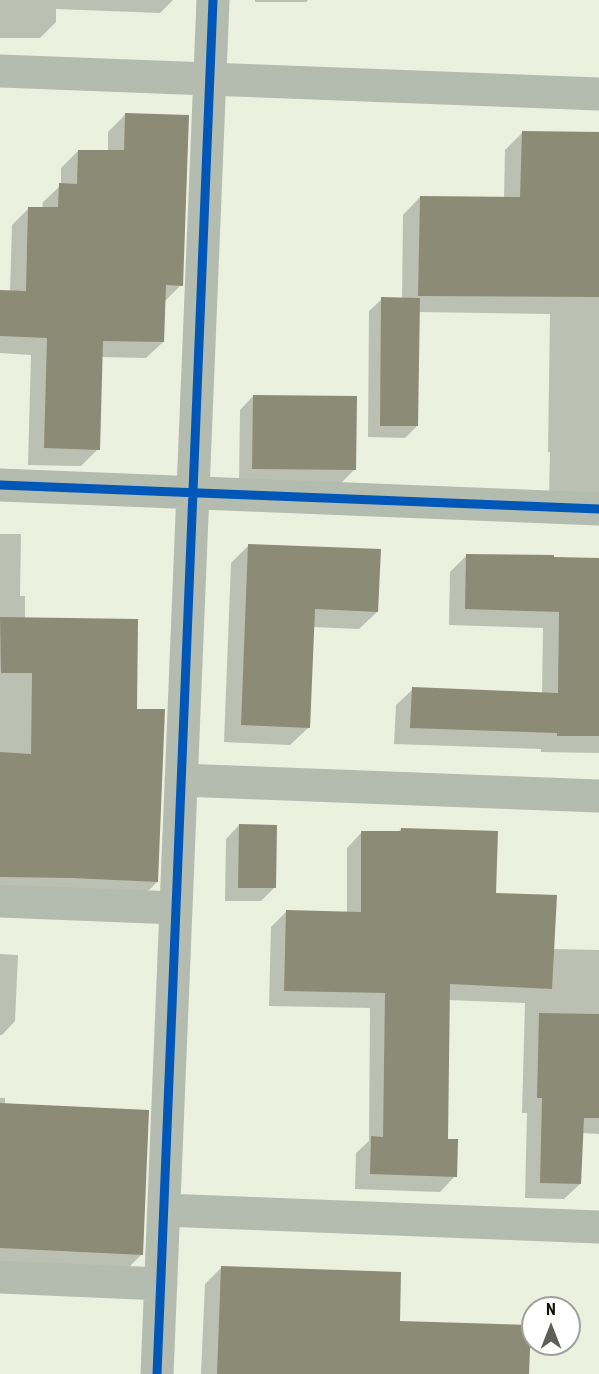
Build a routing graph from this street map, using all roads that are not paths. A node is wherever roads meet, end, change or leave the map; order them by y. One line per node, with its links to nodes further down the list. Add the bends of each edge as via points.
1 (213, 0): 3 (street)
2 (0, 70): 3 (street)
3 (210, 79): 4 (street); 6 (street)
4 (599, 93)
5 (0, 485): 6 (street)
6 (193, 493): 7 (street); 8 (street)
7 (599, 508)
8 (181, 780): 9 (street); 11 (street)
9 (599, 796)
10 (0, 901): 11 (street)
11 (176, 908): 12 (street)
12 (164, 1210): 13 (street); 15 (street)
13 (599, 1227)
14 (0, 1277): 15 (street)
15 (161, 1284): 16 (street)
16 (157, 1374)

